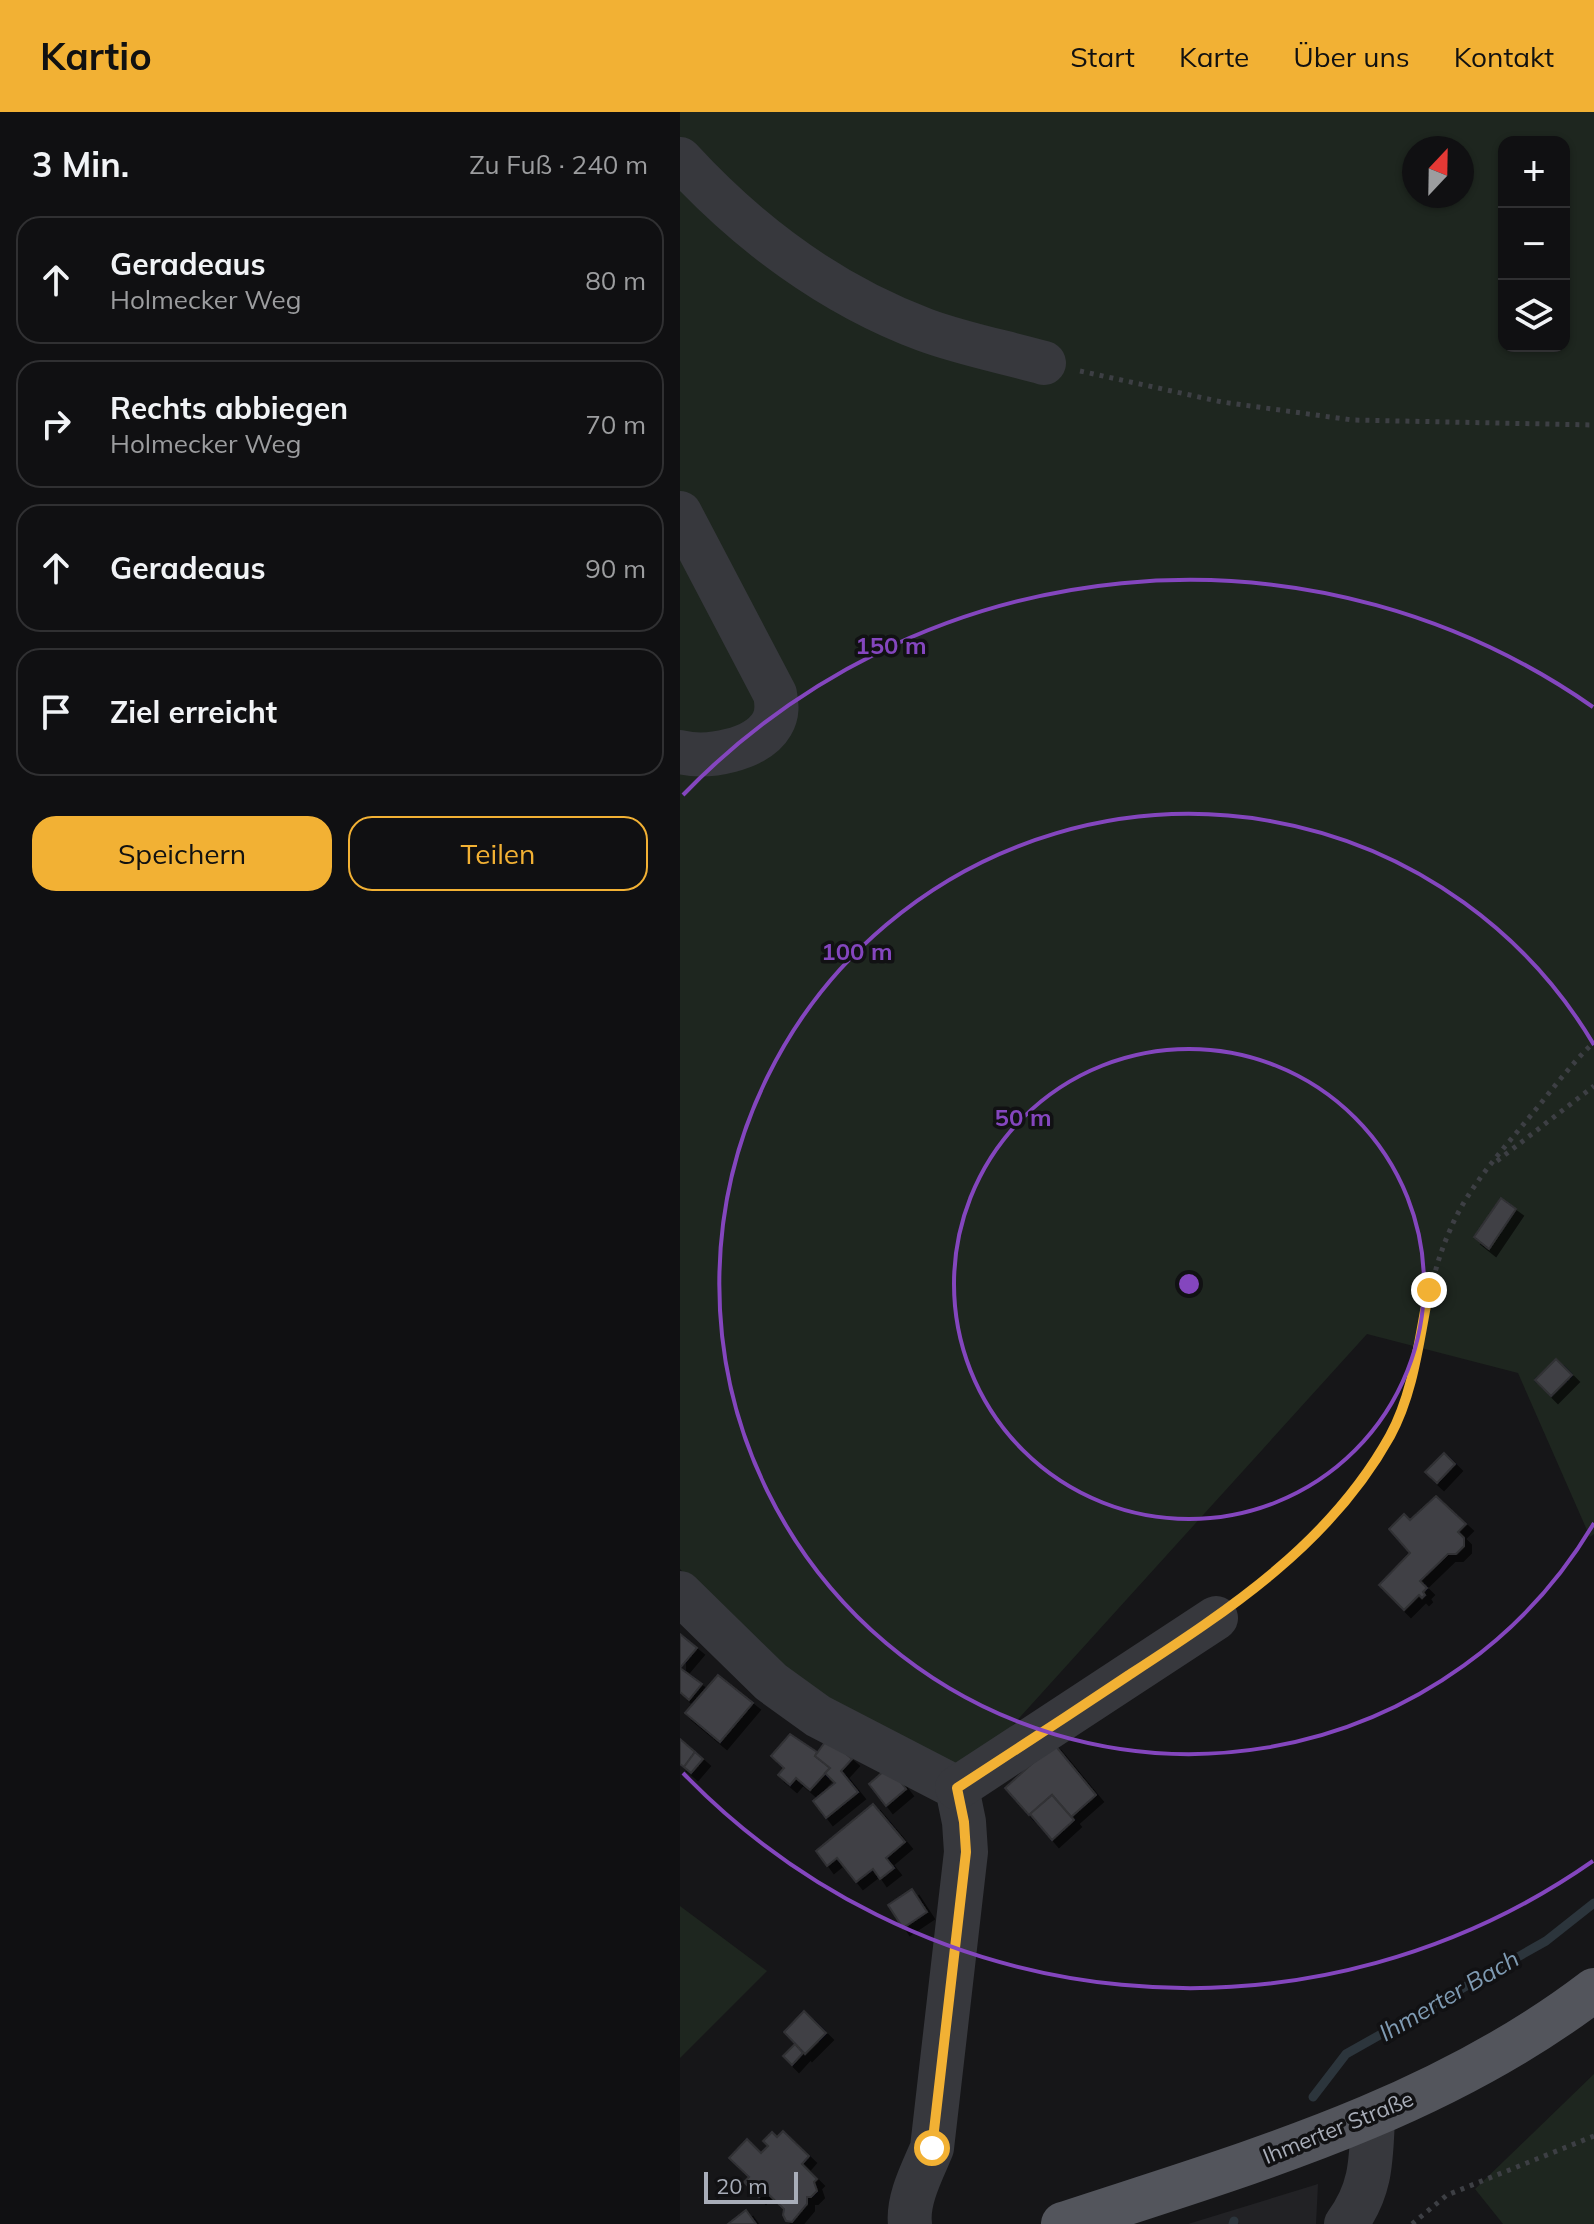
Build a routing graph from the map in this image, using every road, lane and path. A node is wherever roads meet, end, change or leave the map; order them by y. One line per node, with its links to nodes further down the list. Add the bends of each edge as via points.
1 (680, 159): 2 (street, via 712,193 797,263 861,302 927,330)
2 (1044, 363): 3 (path, via 1222,402 1352,420)
3 (1594, 425)
4 (680, 513): 5 (street, via 777,706 771,726 746,744 706,755)
5 (680, 752)
6 (1594, 1042): 8 (path)
7 (1594, 1086): 8 (path)
8 (1487, 1169): 10 (path, via 1450,1228 1429,1290 1410,1386 1391,1434 1359,1486 1290,1561)
9 (680, 1593): 11 (street, via 771,1682 818,1716)
10 (1216, 1618): 11 (street)
11 (957, 1788): 15 (street, via 966,1852 932,2148)
12 (1594, 1990): 13 (main road, Ihmerter Straße, via 1554,2020)
13 (1373, 2117): 16 (main road, Ihmerter Straße, via 1302,2146); 17 (street, via 1370,2174)
14 (1594, 2136): 18 (path, via 1447,2195)
15 (910, 2224)
16 (1063, 2224)
17 (1346, 2224)
18 (1412, 2224)

